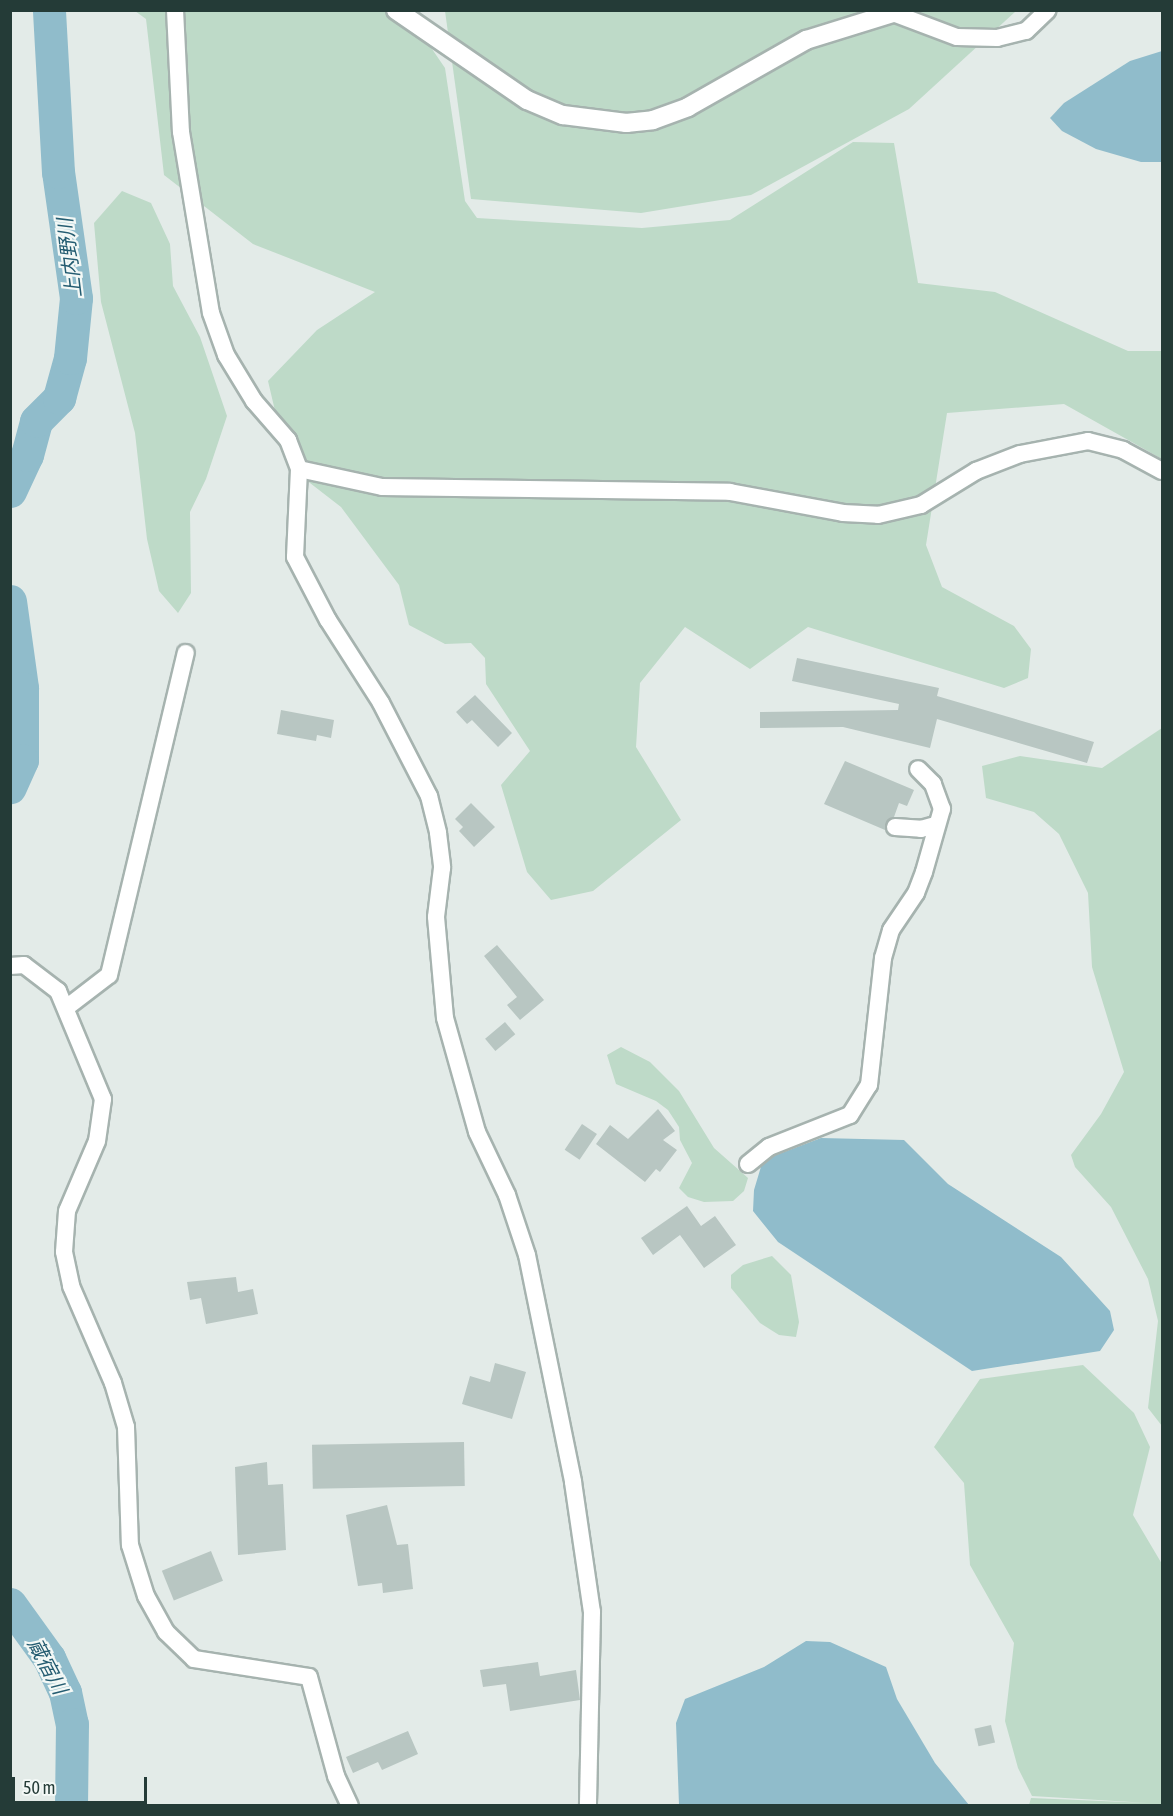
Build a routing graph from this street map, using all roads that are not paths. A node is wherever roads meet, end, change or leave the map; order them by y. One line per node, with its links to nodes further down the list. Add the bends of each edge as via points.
1 (175, 10): 5 (street, via 183,144 211,313 226,355 254,401 288,440)
2 (396, 10): 4 (street, via 527,100 563,116 626,123 653,120 688,107 806,40)
3 (1048, 10): 4 (street, via 1026,31 997,38 957,37)
4 (898, 12)
5 (299, 470): 6 (street, via 382,487 730,492 843,513 878,515 921,505 976,471 1020,454 1088,441 1123,450); 15 (street, via 295,557 328,620 381,703 429,796 438,833 442,867 436,917 445,1018 477,1132 507,1195 527,1255 573,1482 592,1612)
6 (1162, 471)
7 (186, 653): 12 (street, via 109,975)
8 (918, 769): 9 (street, via 939,794 942,809)
9 (936, 825): 10 (street, via 921,830); 13 (street, via 916,893 891,930 883,958 870,1084 850,1115 769,1148)
10 (894, 827)
11 (10, 966): 12 (street, via 24,965 58,991)
12 (66, 1008): 14 (street, via 104,1099 104,1114 98,1141 67,1211 64,1252 71,1286 113,1383 126,1427 129,1534 146,1596 166,1632 194,1659 309,1677 336,1776)
13 (748, 1164)
14 (350, 1806)
15 (588, 1806)

